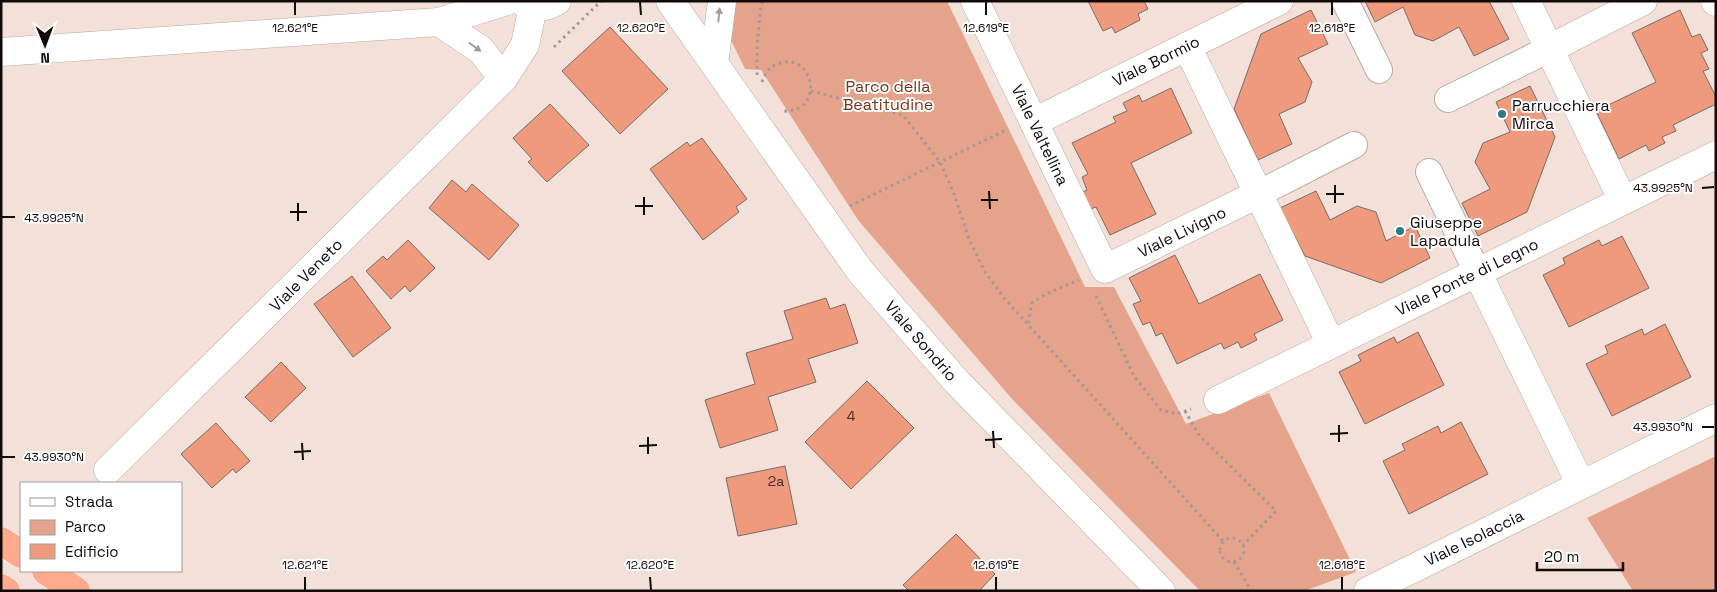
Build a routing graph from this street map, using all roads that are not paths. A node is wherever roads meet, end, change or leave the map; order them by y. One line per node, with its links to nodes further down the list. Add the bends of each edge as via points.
1 (670, 1): 13 (street, Viale Sondrio)
2 (722, 1): 13 (street, one-way to 2)
3 (975, 1): 17 (street, Viale Valtellina)
4 (1279, 1): 10 (street, Viale Bormio)
5 (1346, 1): 14 (street)
6 (1526, 1): 11 (street)
7 (1644, 1): 11 (street)
8 (529, 3): 9 (street, Viale Veneto); 15 (street, Viale Veneto, via 525,45)
9 (439, 22): 12 (street, Viale Veneto); 15 (street, one-way to 15, via 481,50)
10 (1187, 46): 17 (street, Viale Bormio); 21 (street)
11 (1549, 49): 16 (street); 22 (street)
12 (1, 52)
13 (714, 64): 36 (street, Viale Sondrio, via 860,271 957,382)
14 (1379, 70)
15 (503, 79): 28 (street, Viale Veneto)
16 (1448, 99)
17 (1033, 119): 24 (street, Viale Valtellina)
18 (1354, 145): 21 (street)
19 (1716, 155): 22 (street, Viale Ponte di Legno)
20 (1429, 172): 23 (street)
21 (1258, 194): 24 (street, Viale Livigno); 25 (street)
22 (1623, 201): 23 (street, Viale Ponte di Legno)
23 (1477, 272): 25 (street, Viale Ponte di Legno); 29 (street)
24 (1096, 273)
25 (1331, 344): 26 (street, Viale Ponte di Legno)
26 (1218, 400)
27 (1716, 418): 29 (street, Viale Isolaccia)
28 (108, 470)
29 (1581, 485): 37 (street, Viale Isolaccia)
30 (1, 541): 31 (highway)
31 (20, 553)
32 (48, 572): 35 (highway)
33 (1, 588): 34 (highway)
34 (6, 591)
35 (76, 591)
36 (1161, 591)
37 (1368, 591)

